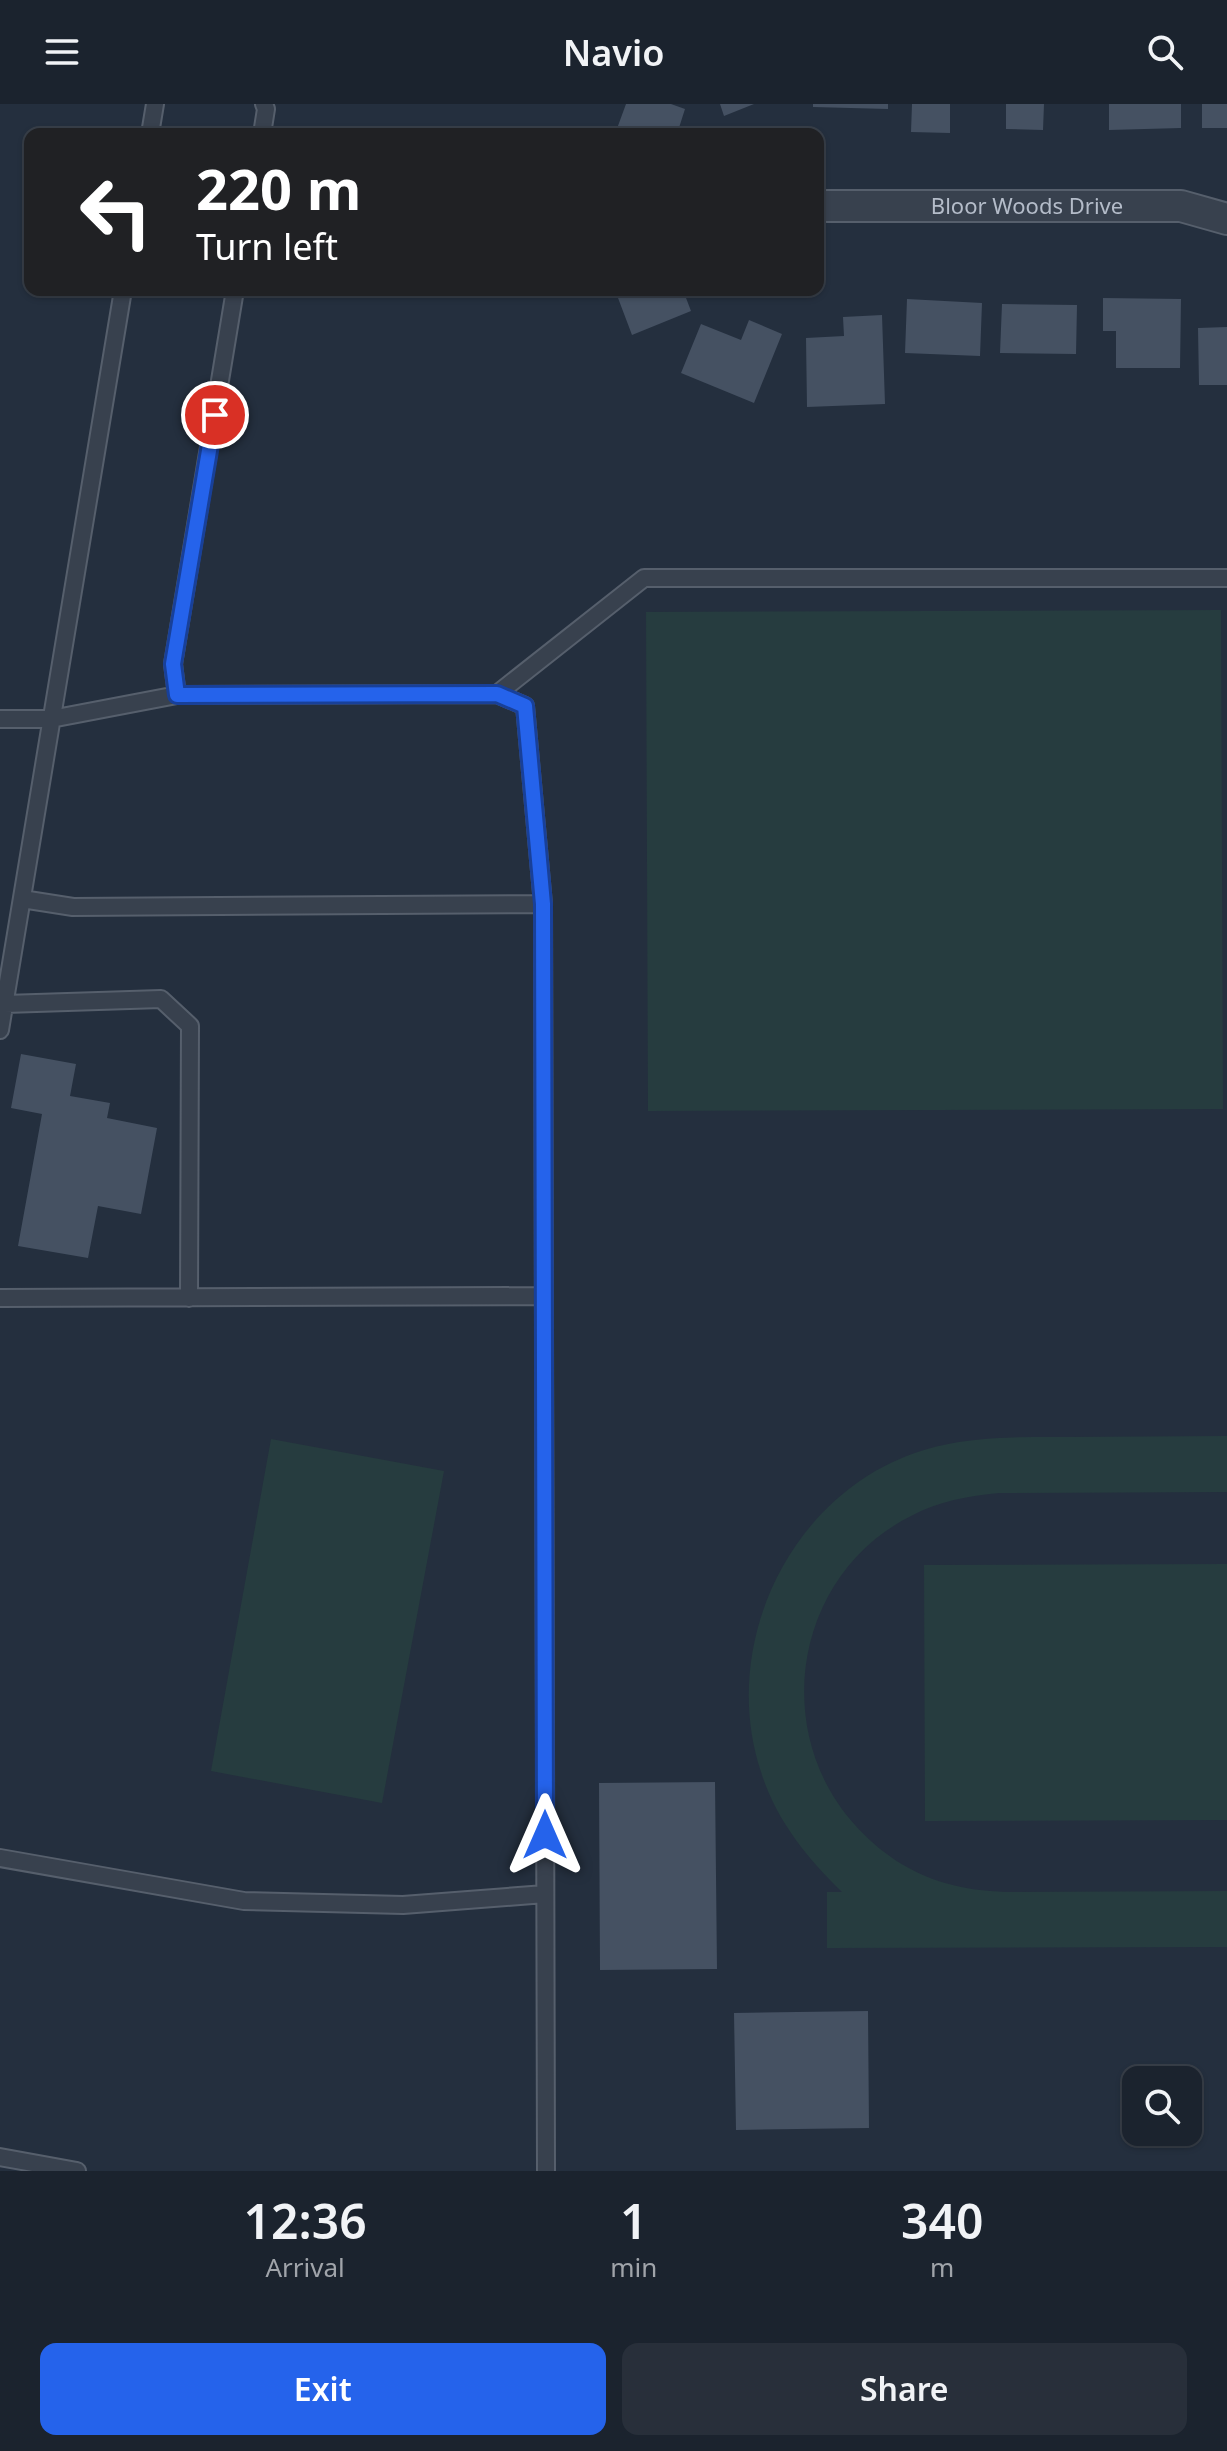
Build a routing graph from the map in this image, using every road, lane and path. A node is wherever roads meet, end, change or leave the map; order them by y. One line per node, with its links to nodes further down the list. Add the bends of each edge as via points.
1 (155, 104): 3 (lane)
2 (264, 104): 4 (lane)
3 (151, 128)
4 (262, 128)
5 (827, 206): 6 (street, Bloor Woods Drive, via 1181,206)
6 (1227, 219)
7 (122, 296): 13 (lane)
8 (234, 296): 11 (lane, via 173,664)
9 (1227, 578): 10 (lane, via 644,578)
10 (497, 694): 11 (lane); 15 (lane, via 525,706)
11 (177, 695): 13 (lane)
12 (0, 719): 13 (lane)
13 (51, 719): 14 (lane)
14 (22, 899): 15 (lane, via 73,907); 16 (lane)
15 (543, 904): 18 (lane)
16 (5, 1004): 17 (lane); 20 (lane, via 161,999 190,1026)
17 (0, 1030)
18 (544, 1296): 20 (lane); 22 (lane)
19 (0, 1298): 20 (lane)
20 (189, 1298)
21 (0, 1858): 22 (lane, via 244,1901 403,1905)
22 (545, 1894): 25 (lane)
23 (0, 2157): 24 (lane)
24 (77, 2171)
25 (546, 2171)

